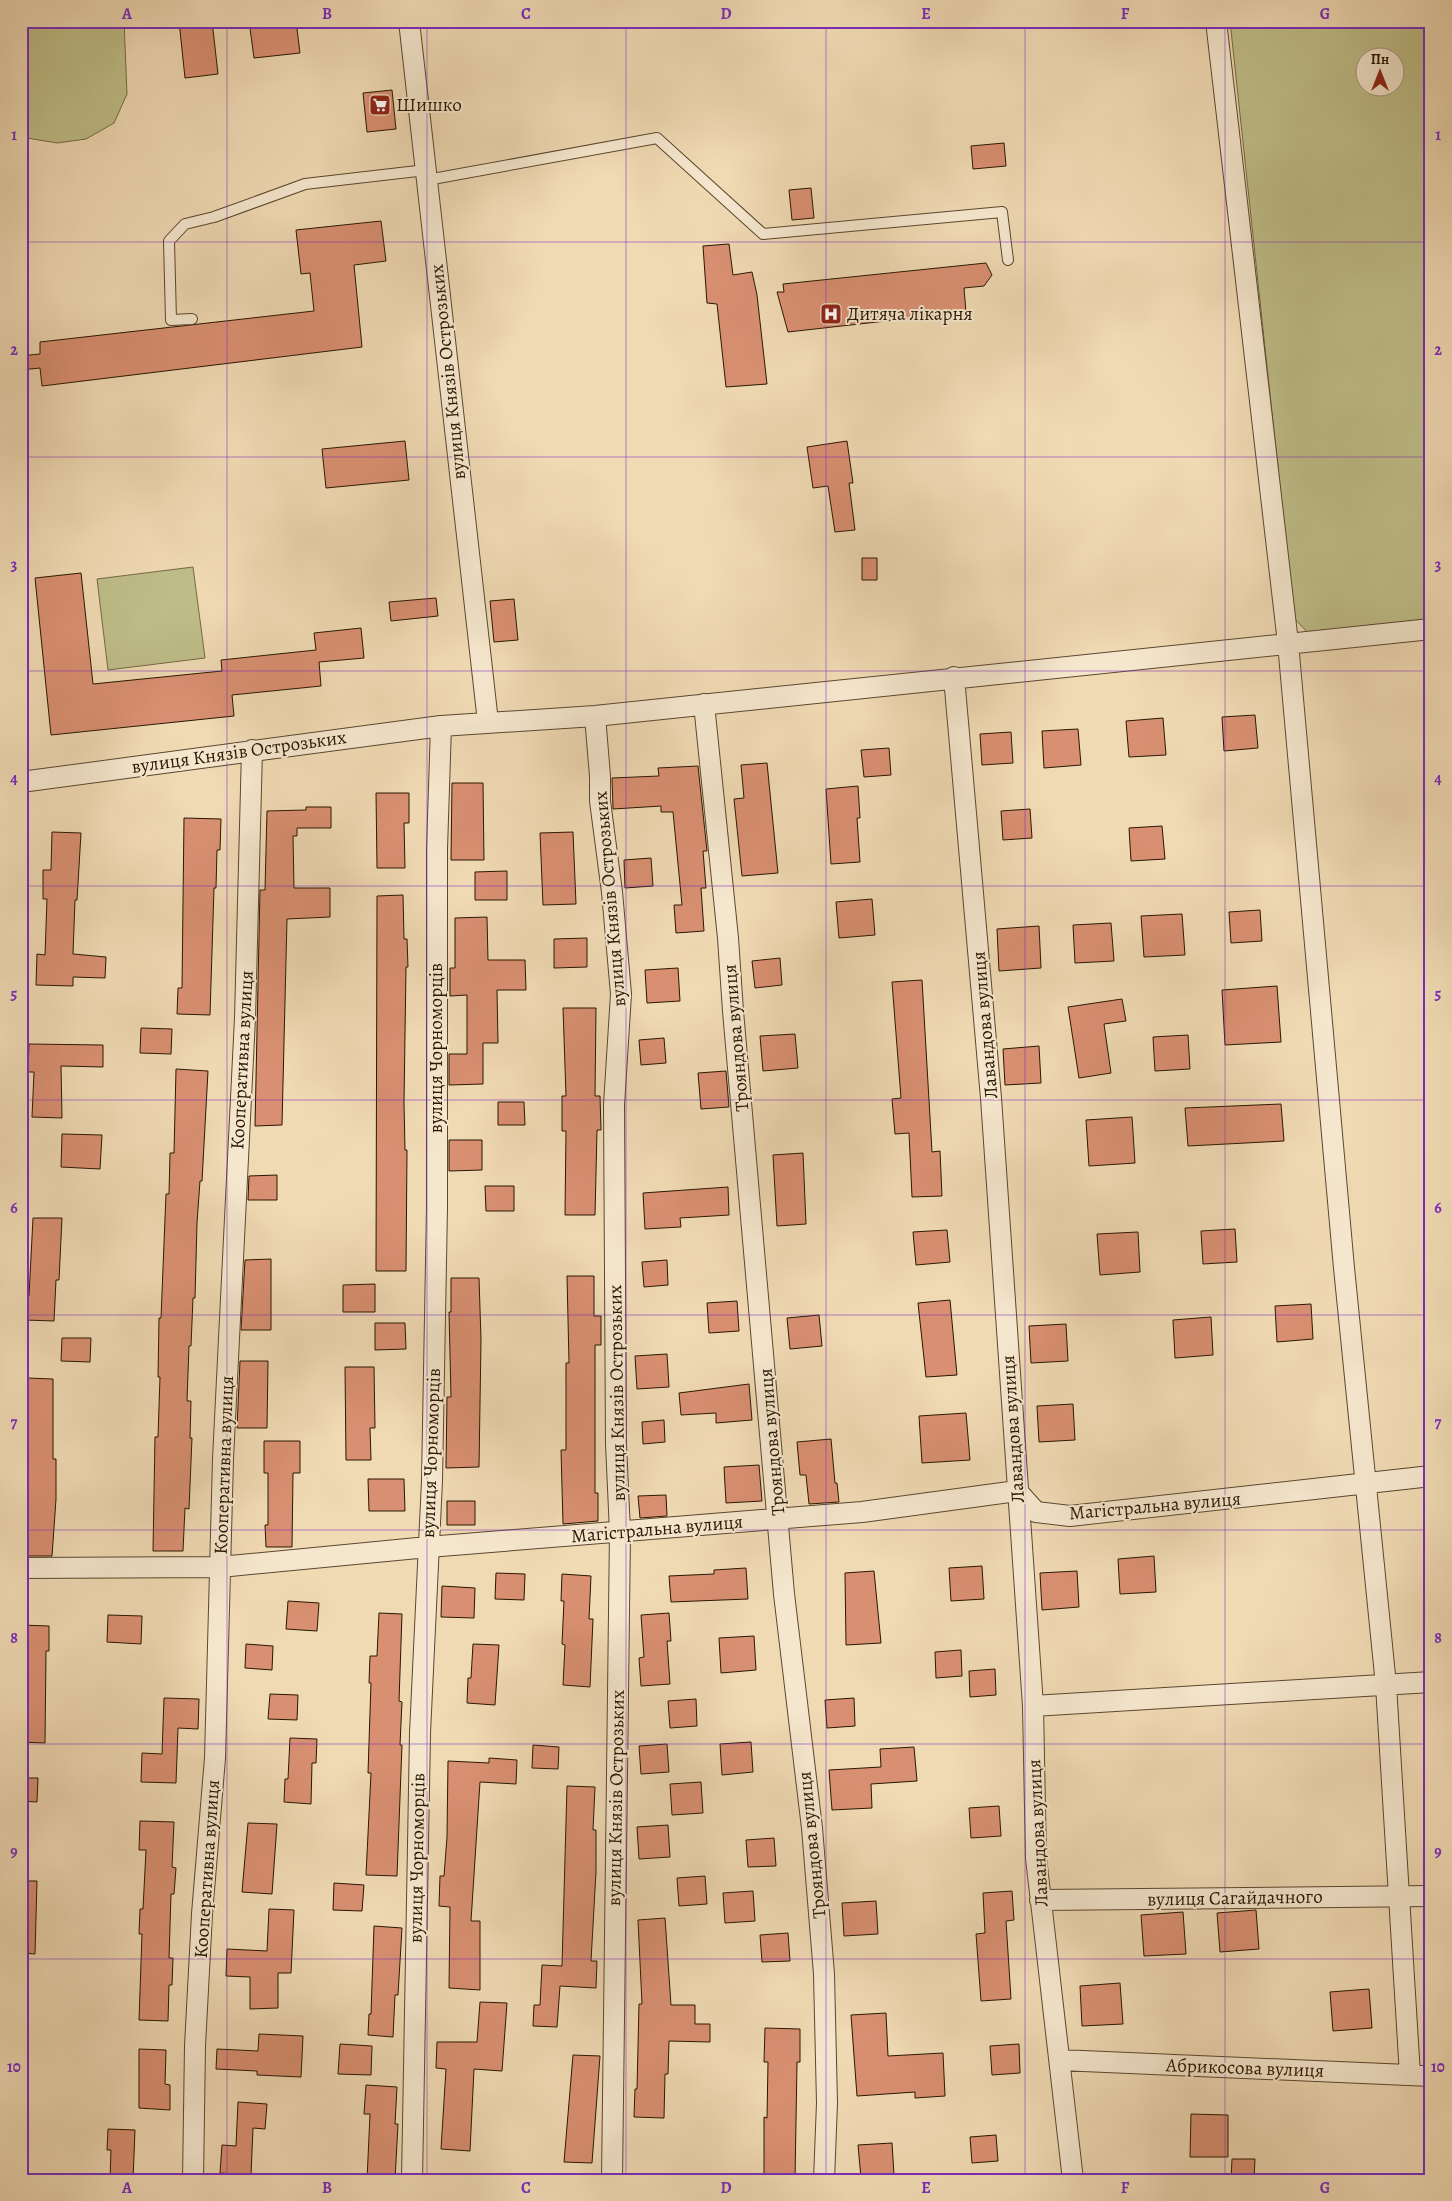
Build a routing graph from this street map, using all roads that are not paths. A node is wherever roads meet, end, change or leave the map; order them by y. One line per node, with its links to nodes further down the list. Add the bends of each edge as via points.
1 (409, 21): 3 (street, вулиця Князів Острозьких)
2 (1216, 21): 7 (street)
3 (426, 175): 4 (lane, via 657,138 763,234 1002,212); 5 (lane, via 305,184 185,224 169,241 171,320); 11 (street, вулиця Князів Острозьких)
4 (1008, 260)
5 (192, 318)
6 (1431, 629): 7 (street)
7 (1288, 643): 8 (street); 16 (street, via 1344,1268)
8 (954, 677): 9 (street); 17 (street, Лавандова вулиця, via 992,1098)
9 (704, 704): 10 (street); 18 (street, Трояндова вулиця)
10 (595, 716): 11 (street, вулиця Князів Острозьких); 19 (street, вулиця Князів Острозьких, via 600,801 621,994 614,1105 616,1444)
11 (488, 722): 12 (street, вулиця Князів Острозьких)
12 (441, 726): 13 (street, вулиця Князів Острозьких); 20 (street, вулиця Чорноморців, via 436,859 437,1207)
13 (252, 750): 14 (street, вулиця Князів Острозьких); 21 (street, Кооперативна вулиця, via 245,1018)
14 (21, 782)
15 (1431, 1476): 16 (street, Магістральна вулиця)
16 (1367, 1484): 17 (street, Магістральна вулиця, via 1070,1516 1036,1512); 24 (street)
17 (1017, 1491): 18 (street, Магістральна вулиця, via 862,1512); 25 (street, Лавандова вулиця)
18 (779, 1519): 19 (street, Магістральна вулиця); 35 (street, Трояндова вулиця, via 824,1974 827,2103)
19 (620, 1532): 20 (street, Магістральна вулиця); 34 (street, вулиця Князів Острозьких)
20 (428, 1547): 21 (street, Магістральна вулиця); 33 (street, вулиця Чорноморців, via 420,1733)
21 (220, 1567): 22 (street, Магістральна вулиця); 32 (street, Кооперативна вулиця, via 215,1758 202,1914)
22 (21, 1568)
23 (1431, 1682): 24 (street)
24 (1386, 1684): 25 (street); 26 (street)
25 (1033, 1706): 28 (street, Лавандова вулиця)
26 (1400, 1896): 27 (street, вулиця Сагайдачного); 28 (street, вулиця Сагайдачного); 30 (street)
27 (1431, 1896)
28 (1040, 1900): 29 (street, Лавандова вулиця)
29 (1060, 2060): 30 (street, Абрикосова вулиця); 36 (street, Лавандова вулиця)
30 (1410, 2075): 31 (street, Абрикосова вулиця)
31 (1431, 2076)
32 (193, 2180)
33 (412, 2180)
34 (612, 2180)
35 (824, 2180)
36 (1073, 2180)

